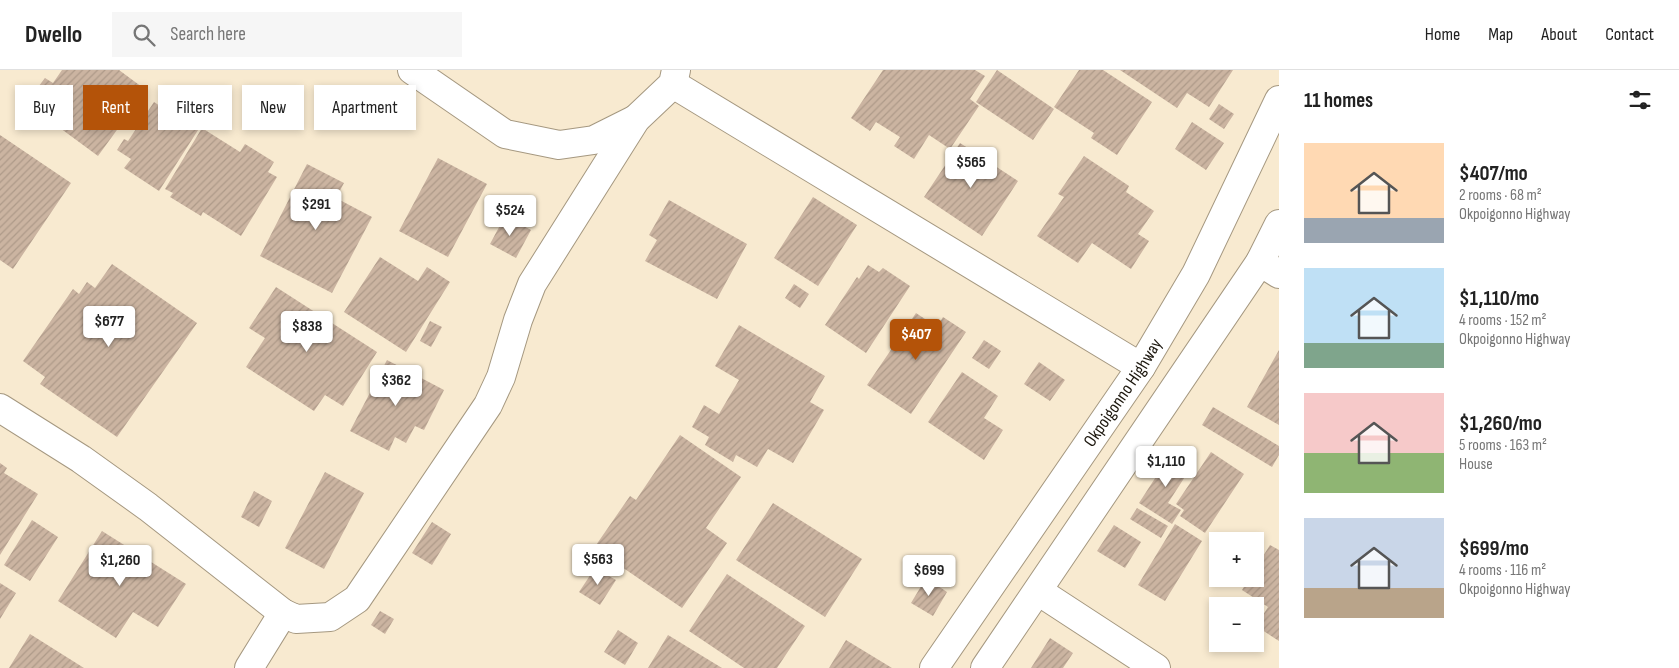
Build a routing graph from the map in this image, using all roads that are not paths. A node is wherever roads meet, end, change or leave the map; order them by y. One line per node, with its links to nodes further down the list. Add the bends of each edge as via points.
1 (412, 70): 4 (street, via 506,134 559,145 594,140)
2 (674, 77): 4 (street); 7 (street)
3 (1279, 100): 7 (street, Okpoigonno Highway, via 1196,274)
4 (636, 119): 10 (street, via 532,284 501,377 488,405 356,599 330,617 296,619)
5 (1279, 224): 6 (street)
6 (1270, 268): 9 (street)
7 (1141, 367): 12 (street, Okpoigonno Highway)
8 (0, 408): 10 (street, via 141,502)
9 (1038, 591): 13 (street); 14 (street)
10 (283, 613): 11 (street)
11 (249, 668)
12 (934, 668)
13 (985, 668)
14 (1156, 668)

